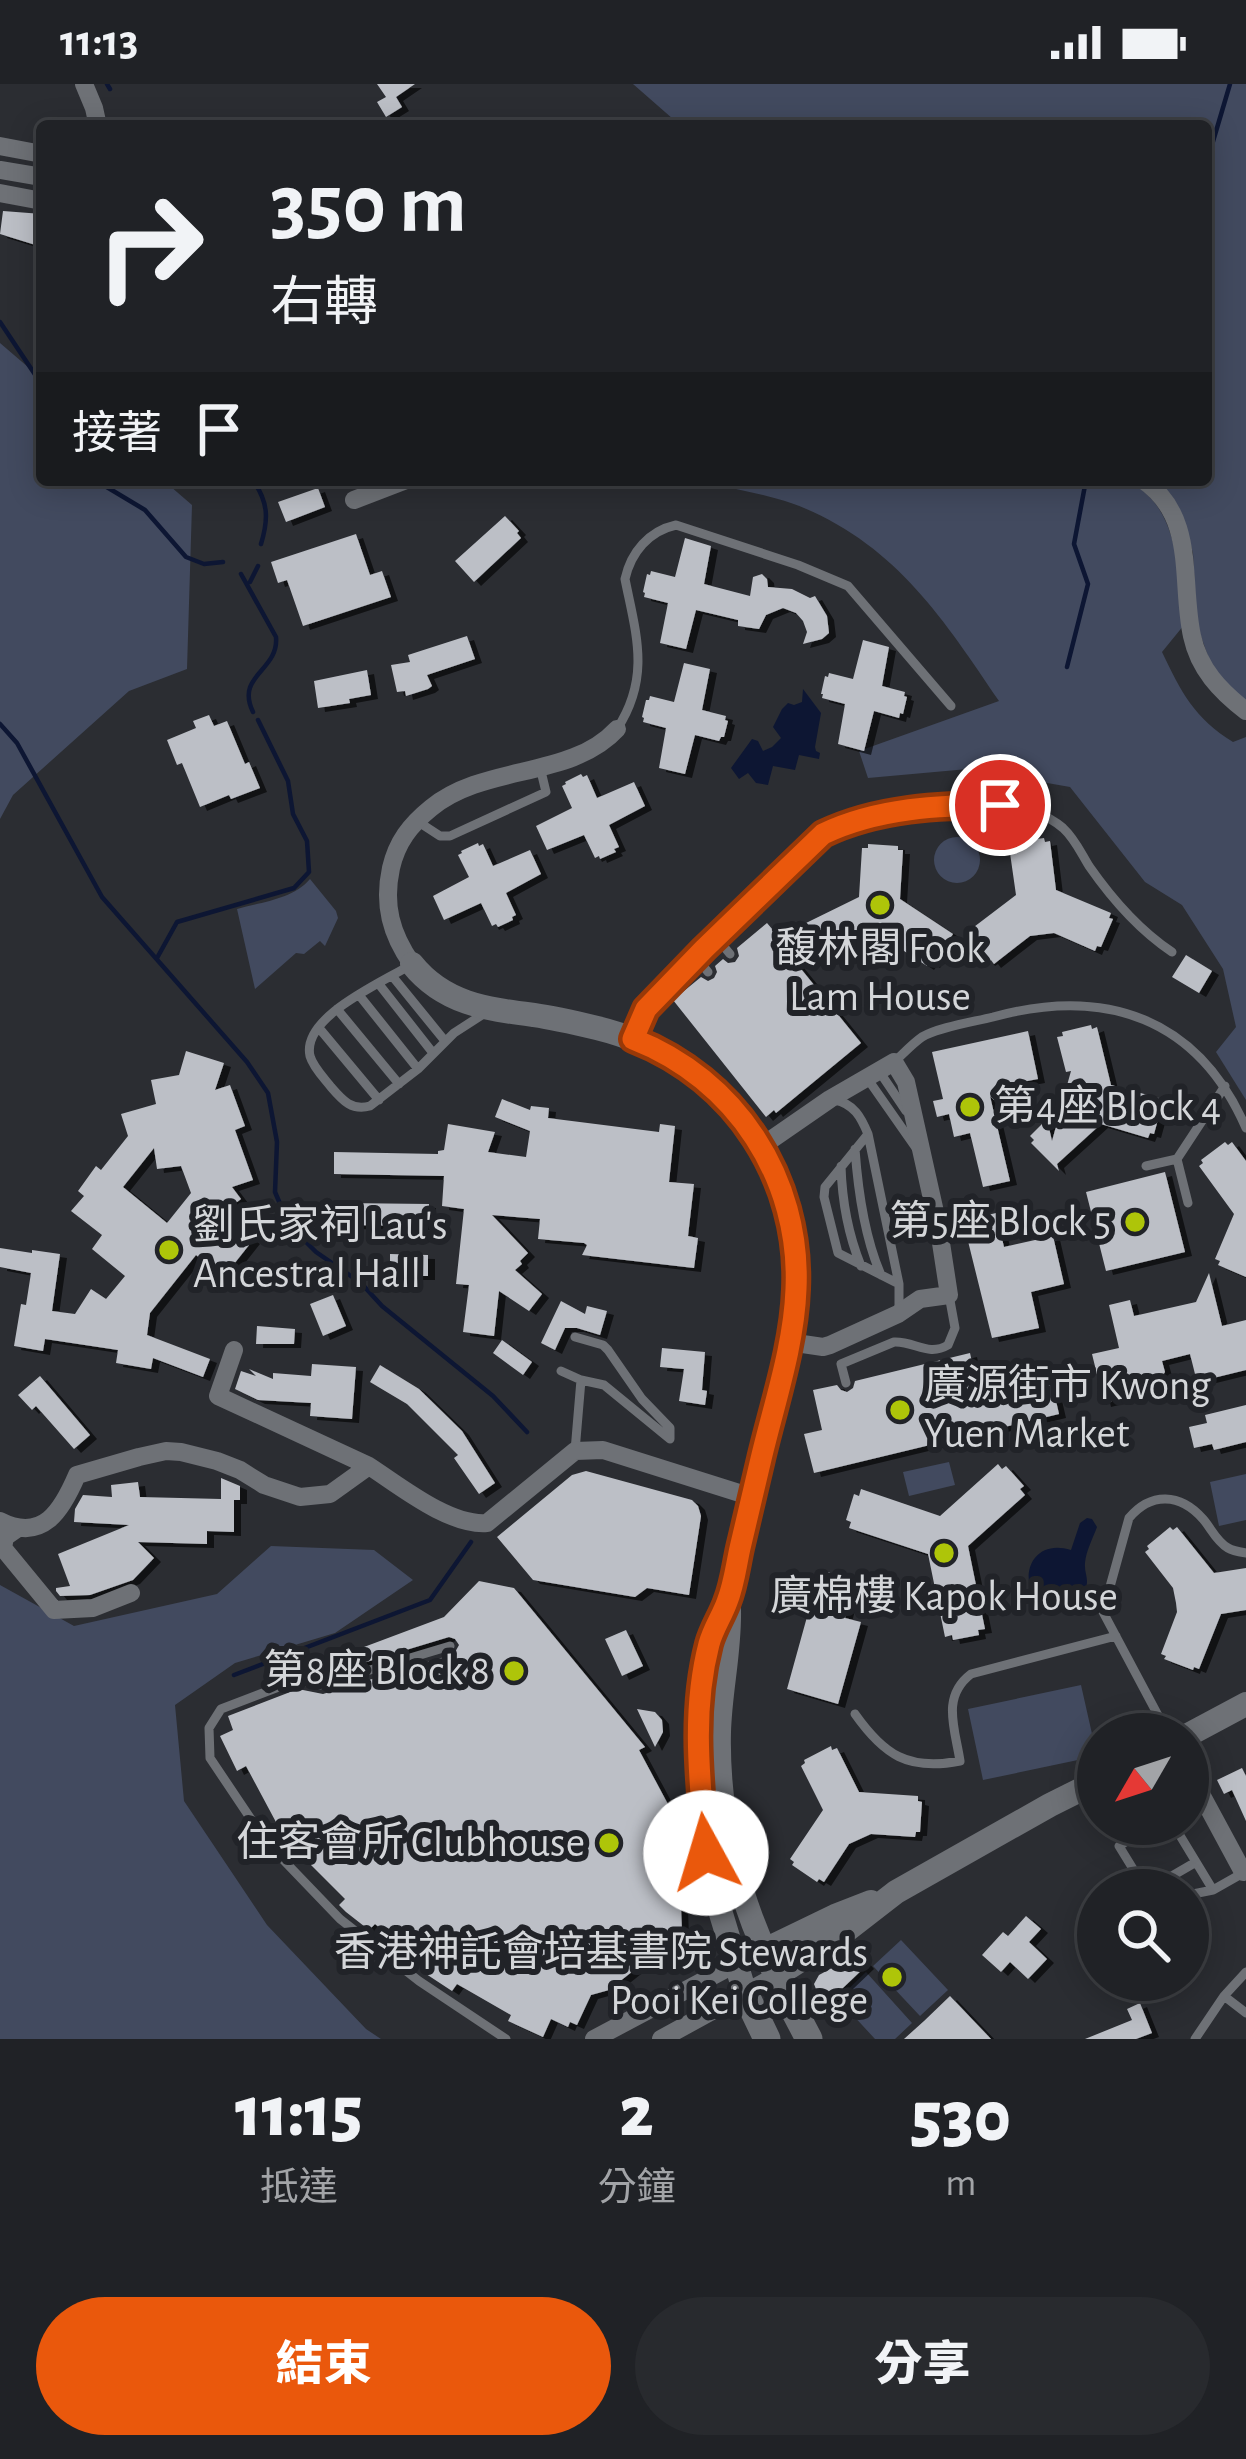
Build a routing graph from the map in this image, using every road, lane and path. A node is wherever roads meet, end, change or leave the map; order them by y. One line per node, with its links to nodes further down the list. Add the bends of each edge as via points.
1 (84, 84): 2 (street)
2 (97, 120)
3 (0, 146): 4 (street)
4 (36, 153)
5 (0, 170): 6 (street)
6 (36, 176)
7 (0, 194): 8 (street)
8 (36, 200)
9 (390, 486): 11 (street)
10 (1151, 486): 13 (street, via 1180,530 1196,650 1220,691)
11 (354, 500)
12 (951, 706): 14 (lane, via 848,586 676,525 647,539 626,571 640,656 631,703)
13 (1246, 711)
14 (616, 729): 15 (street, via 592,748)
15 (541, 767): 16 (street, via 462,787); 16 (lane, via 545,793 450,836)
16 (416, 820): 21 (street, via 390,873)
17 (716, 937): 18 (lane, via 828,831 907,810 1000,805 1064,830 1120,904); 19 (lane); 20 (lane)
18 (1172, 952)
19 (730, 954)
20 (696, 957): 22 (lane); 28 (lane, via 646,1009)
21 (402, 971): 23 (lane); 26 (street); 29 (lane)
22 (708, 972)
23 (378, 983): 24 (lane); 30 (lane)
24 (358, 994): 25 (lane); 31 (lane)
25 (338, 1009): 27 (lane); 33 (lane)
26 (490, 1010): 28 (street); 29 (lane)
27 (319, 1028): 36 (lane); 36 (lane, via 311,1059 334,1090 357,1108)
28 (633, 1039): 39 (street, via 699,1074)
29 (445, 1041): 30 (lane)
30 (433, 1053): 31 (lane)
31 (418, 1069): 33 (lane)
32 (880, 1070): 34 (lane, via 925,1035 1064,1004 1129,1013 1166,1030); 35 (street); 41 (lane); 41 (street, via 907,1082)
33 (399, 1084): 36 (lane)
34 (1225, 1086): 37 (lane); 42 (lane)
35 (830, 1099): 38 (lane, via 859,1113); 39 (street)
36 (379, 1100)
37 (1246, 1128)
38 (868, 1134): 40 (lane); 48 (lane)
39 (762, 1146): 52 (street, via 792,1229)
40 (855, 1149): 43 (lane); 47 (lane)
41 (922, 1157): 49 (street)
42 (1177, 1159): 44 (lane); 45 (lane)
43 (841, 1166): 46 (lane); 46 (lane, via 824,1198 838,1253)
44 (1146, 1166)
45 (1188, 1203)
46 (861, 1265): 47 (lane)
47 (881, 1275): 48 (lane)
48 (899, 1284): 50 (lane)
49 (949, 1295): 50 (street, via 920,1299); 56 (lane, via 955,1328 948,1345 931,1351 894,1342 841,1364)
50 (898, 1314): 52 (street, via 823,1347)
51 (574, 1337): 55 (lane, via 608,1350 670,1438 604,1385)
52 (789, 1342): 59 (street)
53 (234, 1350): 58 (street, via 218,1396)
54 (561, 1371): 55 (lane)
55 (581, 1380): 57 (lane)
56 (846, 1383)
57 (575, 1451): 58 (street, via 487,1523 435,1507); 59 (street, via 603,1450)
58 (369, 1466): 61 (street, via 330,1494 299,1497 218,1461 166,1451 77,1475 52,1519)
59 (752, 1496): 64 (street)
60 (0, 1504): 61 (street)
61 (9, 1525): 63 (street, via 3,1547 54,1610 93,1608)
62 (1246, 1553): 65 (lane, via 1230,1550 1181,1501 1139,1507 1103,1612)
63 (130, 1592)
64 (729, 1599): 79 (street, via 710,1642 697,1744 712,1884); 80 (street, via 722,1791 735,1873)
65 (1116, 1636): 68 (lane); 69 (lane, via 971,1673 951,1706 960,1761 897,1755 876,1744)
66 (450, 1646): 85 (lane, via 320,1685 297,1679 221,1709 207,1739 210,1757 267,1843 340,1919)
67 (1246, 1704): 70 (street)
68 (1157, 1713)
69 (855, 1714)
70 (1209, 1724)
71 (1077, 1791): 80 (street, via 896,1892 848,1930)
72 (1209, 1809): 76 (street)
73 (1186, 1845): 74 (lane)
74 (1196, 1862): 75 (lane); 77 (lane)
75 (1184, 1869)
76 (1244, 1875): 77 (lane)
77 (1213, 1890): 78 (lane)
78 (1209, 1891)
79 (734, 1964): 80 (street); 82 (street); 86 (street)
80 (770, 1964): 82 (street); 89 (main road)
81 (1246, 1972): 83 (lane)
82 (746, 1993): 87 (street); 88 (main road)
83 (1224, 1996): 84 (lane); 90 (lane)
84 (1246, 2013)
85 (506, 2039)
86 (594, 2039)
87 (661, 2039)
88 (767, 2039)
89 (808, 2039)
90 (1195, 2039)

